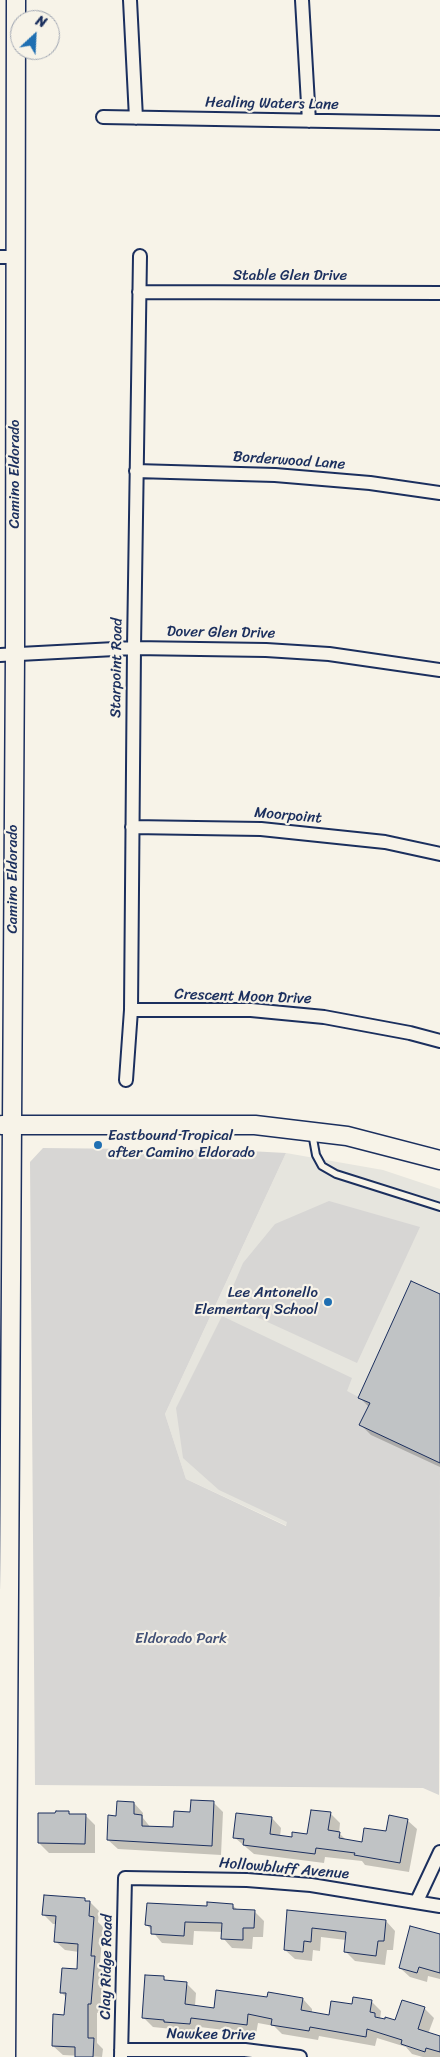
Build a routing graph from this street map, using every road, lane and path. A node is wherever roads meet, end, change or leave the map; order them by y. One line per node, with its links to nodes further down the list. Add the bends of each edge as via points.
1 (16, 0): 9 (main road, Camino Eldorado)
2 (130, 0): 5 (street)
3 (302, 0): 6 (street)
4 (103, 117): 5 (street, Healing Waters Lane)
5 (136, 118): 6 (street, Healing Waters Lane)
6 (309, 121): 7 (street, Healing Waters Lane)
7 (440, 123)
8 (140, 256): 10 (street, Starpoint Road)
9 (8, 257): 15 (main road, Camino Eldorado)
10 (139, 292): 11 (street, Stable Glen Drive); 12 (street, Starpoint Road)
11 (440, 293)
12 (136, 471): 13 (street, Borderwood Lane, via 274,475); 14 (street, Starpoint Road)
13 (440, 493)
14 (134, 648): 15 (street, Dover Glen Drive); 16 (street, Dover Glen Drive, via 329,654); 17 (street, Starpoint Road)
15 (7, 655): 22 (main road, Camino Eldorado)
16 (440, 670)
17 (132, 827): 18 (street, Moorpoint, via 261,829 385,842); 19 (street, Starpoint Road)
18 (440, 854)
19 (132, 1010): 20 (street, Crescent Moon Drive, via 251,1010 324,1017); 21 (street, Starpoint Road)
20 (440, 1041)
21 (126, 1080)
22 (6, 1125): 23 (main road, via 246,1125); 26 (main road, Camino Eldorado)
23 (312, 1132): 24 (main road, via 346,1136); 25 (lane, via 316,1155 322,1166 336,1174)
24 (440, 1160)
25 (440, 1208)
26 (5, 1719): 32 (main road, Camino Eldorado)
27 (440, 1852): 29 (street)
28 (125, 1878): 29 (street, Hollowbluff Avenue, via 247,1880 311,1885); 31 (street, Clay Ridge Road)
29 (417, 1901): 30 (street, Hollowbluff Avenue)
30 (440, 1906)
31 (121, 2054): 33 (street, Nawkee Drive, via 245,2050)
32 (6, 2057)
33 (300, 2057)

